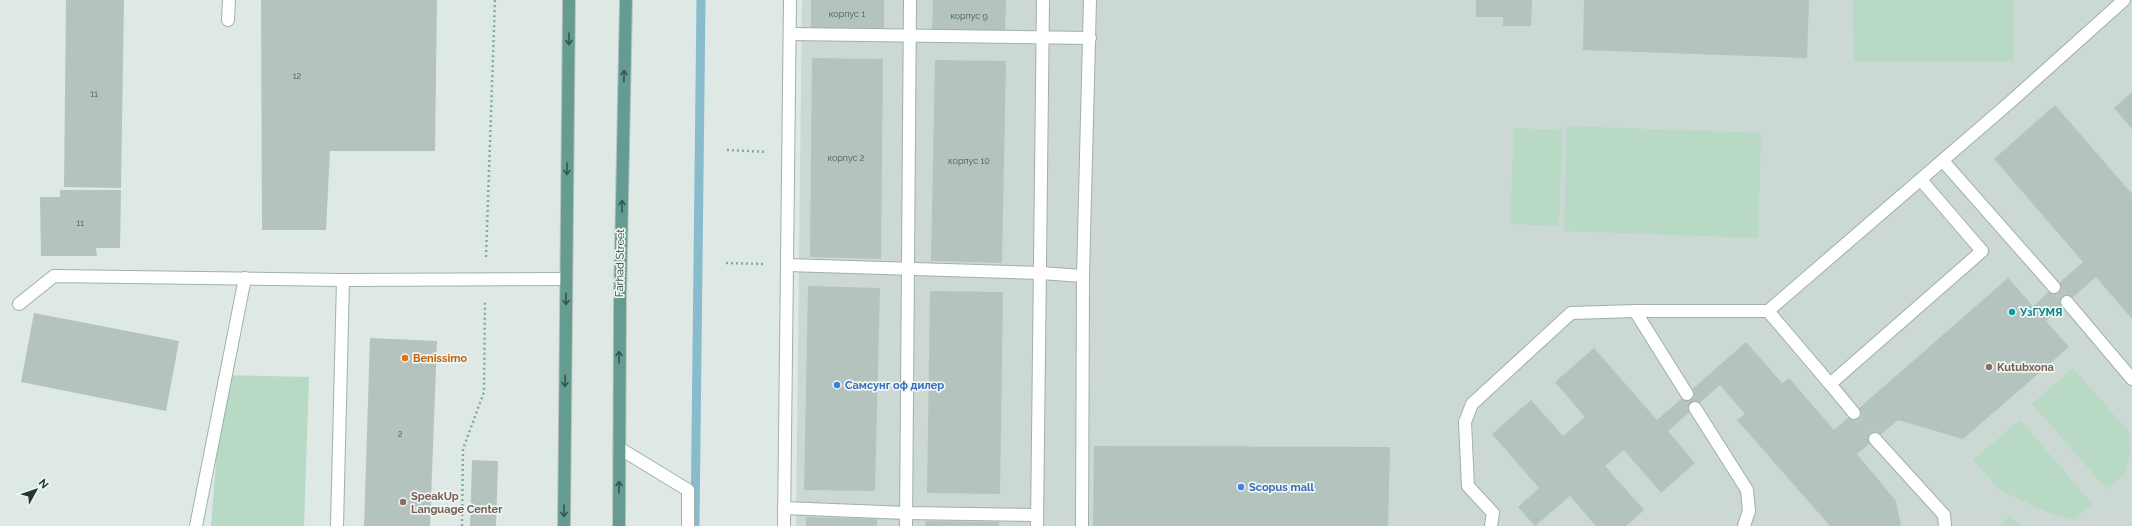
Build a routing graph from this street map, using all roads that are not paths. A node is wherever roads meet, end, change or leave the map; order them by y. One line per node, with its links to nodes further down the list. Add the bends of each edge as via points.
1 (229, 0): 9 (lane)
2 (569, 0): 21 (main road, one-way to 21)
3 (626, 0): 34 (main road, Farhad Street, one-way to 3)
4 (790, 0): 10 (lane)
5 (910, 0): 11 (lane)
6 (1044, 0): 12 (lane)
7 (1090, 0): 13 (lane)
8 (2124, 0): 14 (lane)
9 (228, 20)
10 (790, 34): 11 (lane); 16 (lane)
11 (910, 36): 12 (lane); 17 (lane)
12 (1043, 38): 13 (lane); 18 (lane)
13 (1090, 38): 19 (lane)
14 (1943, 161): 15 (lane); 23 (lane)
15 (1921, 180): 27 (lane); 29 (lane, via 1982,251)
16 (787, 265): 17 (lane); 35 (lane)
17 (908, 268): 18 (lane); 36 (lane)
18 (1040, 273): 19 (lane); 37 (lane)
19 (1083, 276): 45 (lane)
20 (245, 278): 22 (lane); 25 (lane, via 54,276); 38 (lane)
21 (566, 279): 22 (lane); 40 (main road, one-way to 40)
22 (343, 280): 39 (lane)
23 (2054, 287)
24 (2067, 302): 28 (lane)
25 (19, 304)
26 (1635, 311): 27 (lane); 30 (lane); 46 (lane, via 1571,313 1472,404 1465,422 1468,486 1493,513)
27 (1768, 311): 29 (lane)
28 (2132, 379)
29 (1830, 384): 32 (lane)
30 (1687, 394)
31 (1695, 408): 47 (lane, via 1747,490 1749,511)
32 (1854, 413)
33 (1875, 439): 48 (lane, via 1944,515)
34 (619, 448): 41 (main road, Farhad Street, one-way to 34); 42 (lane, via 688,490)
35 (784, 508): 36 (lane); 43 (lane)
36 (906, 513): 37 (lane); 44 (lane)
37 (1037, 520)
38 (196, 526)
39 (337, 526)
40 (564, 526)
41 (618, 526)
42 (688, 526)
43 (784, 526)
44 (906, 526)
45 (1082, 526)
46 (1491, 526)
47 (1744, 526)
48 (1945, 526)

